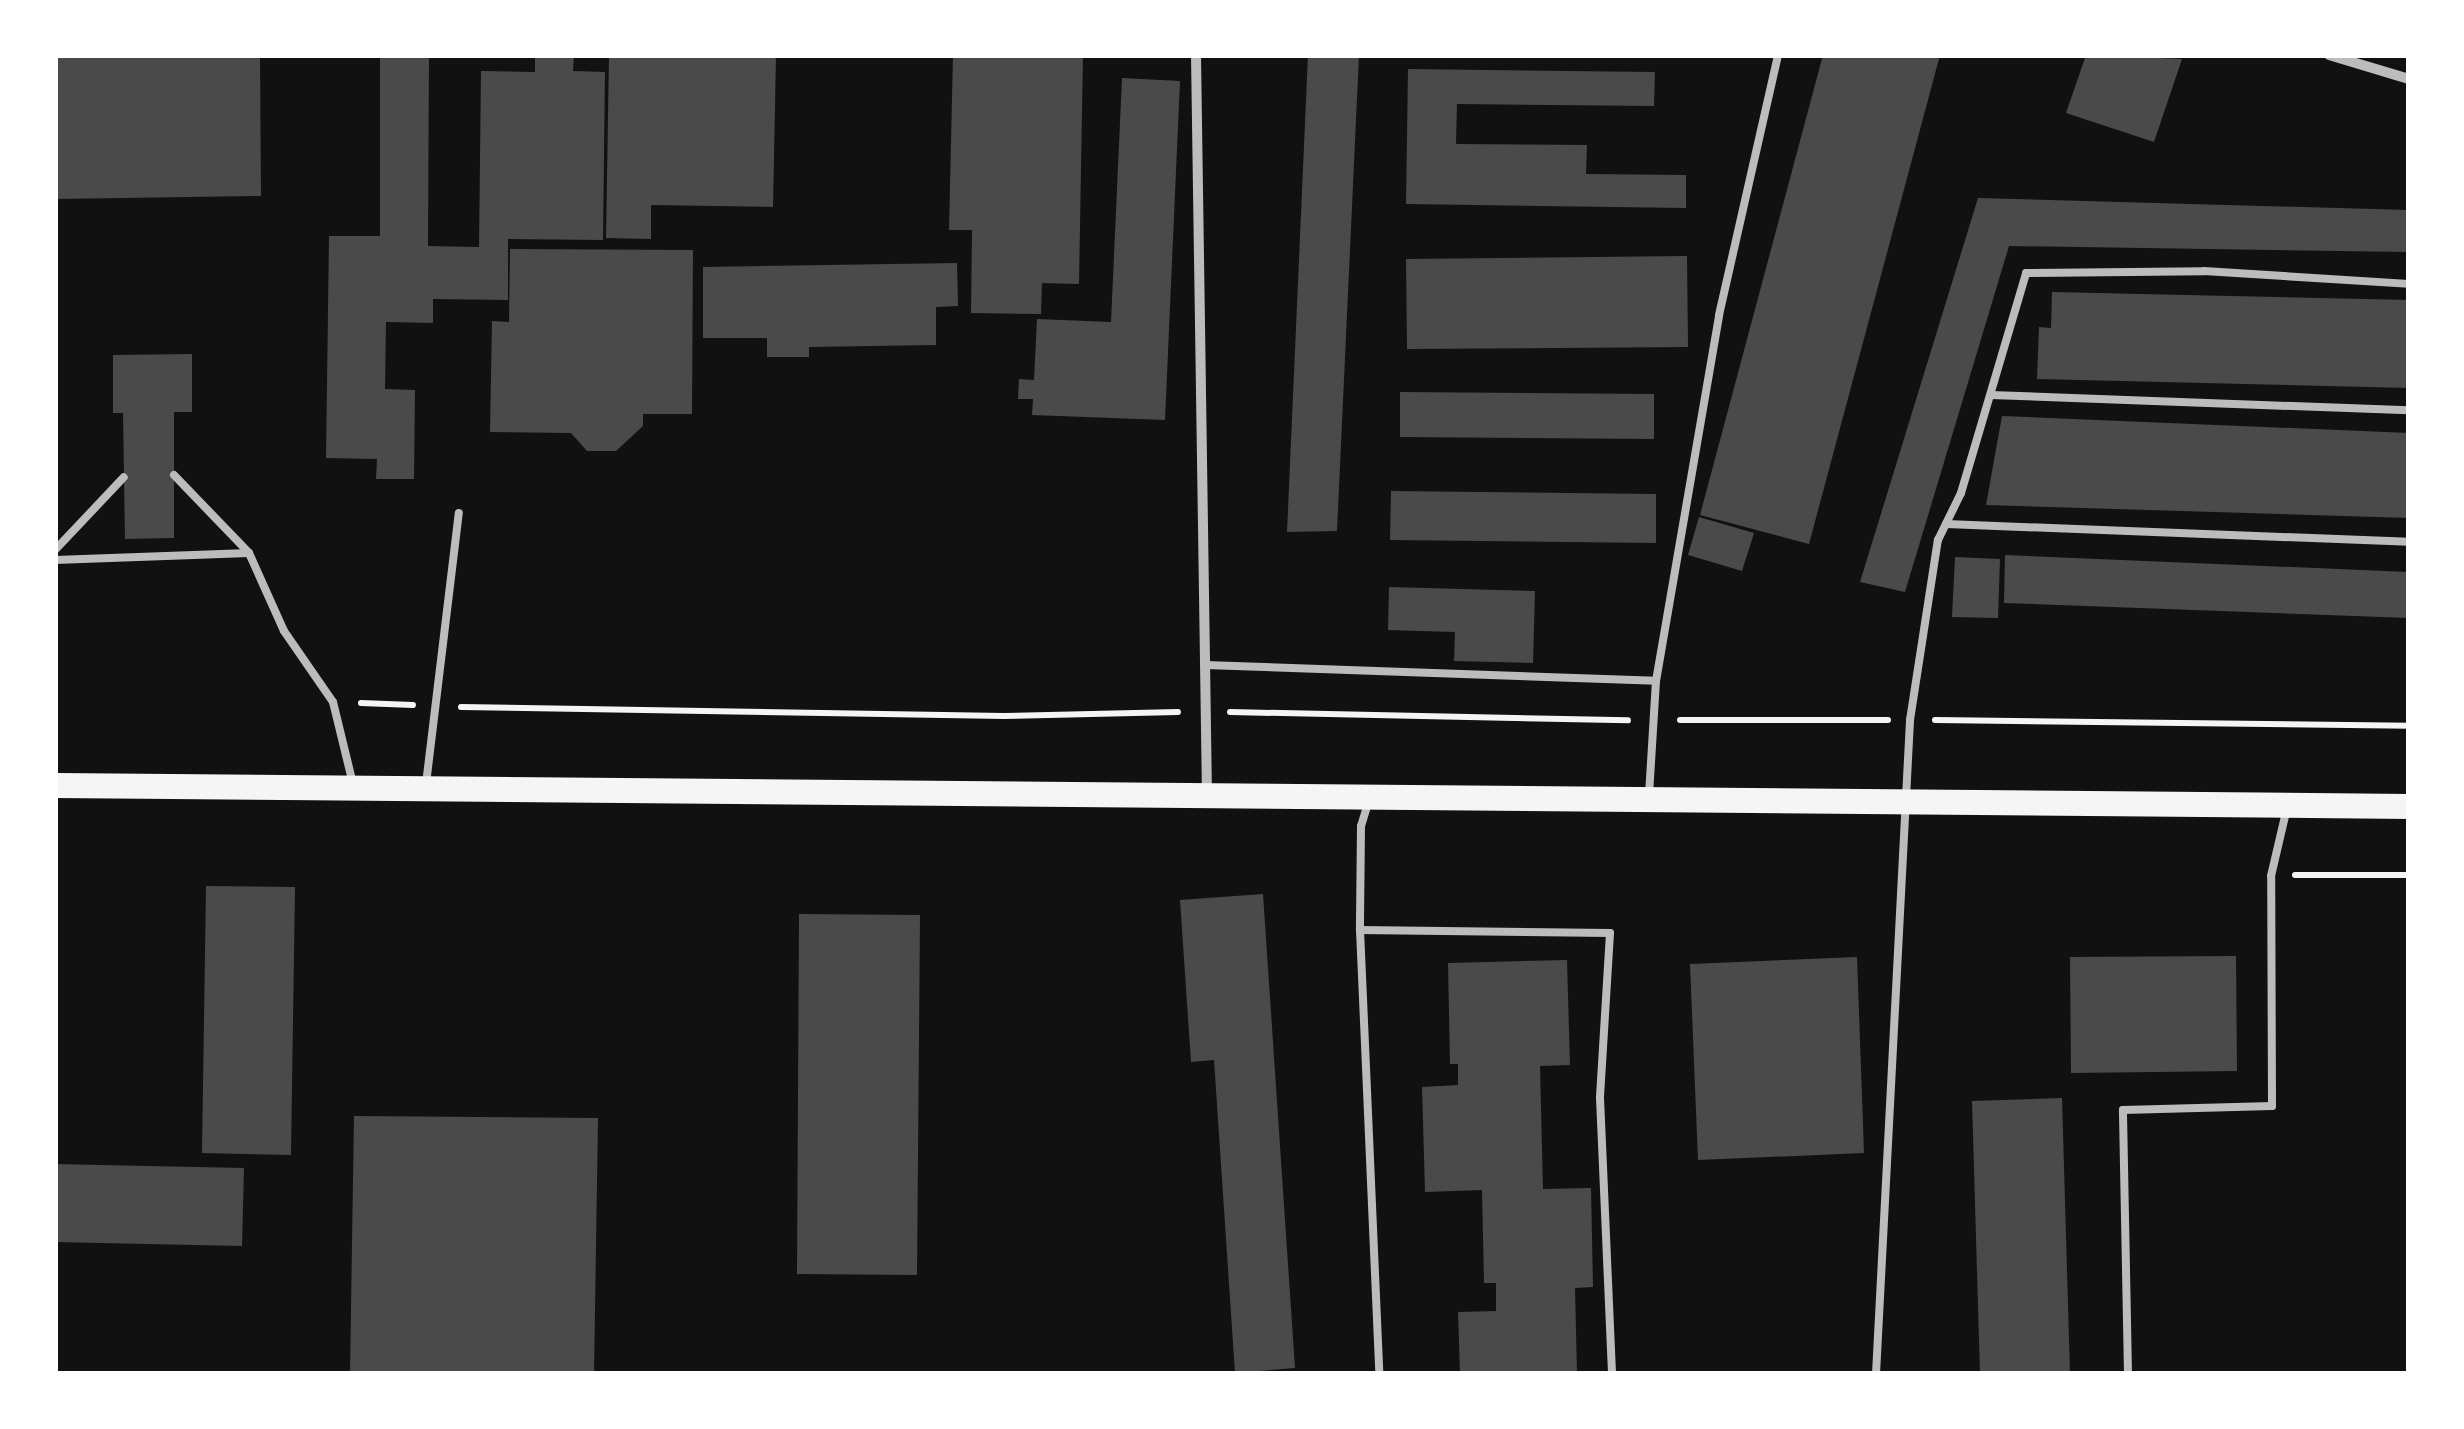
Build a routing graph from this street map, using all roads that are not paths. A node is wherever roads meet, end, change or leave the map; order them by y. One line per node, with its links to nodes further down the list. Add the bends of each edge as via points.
1 (1196, 55): 16 (street)
2 (1778, 55): 17 (lane, via 1720,315)
3 (2329, 55): 4 (street)
4 (2409, 79)
5 (2409, 284): 6 (lane, via 2204,271 2026,273)
6 (1990, 394): 7 (lane); 11 (lane)
7 (2409, 410)
8 (124, 476): 13 (lane)
9 (174, 476): 14 (lane)
10 (459, 513): 20 (lane)
11 (1946, 524): 12 (lane); 24 (lane)
12 (2409, 542)
13 (55, 550)
14 (249, 553): 15 (lane); 19 (lane, via 284,631 333,702)
15 (55, 560)
16 (1205, 665): 17 (lane); 21 (street)
17 (1656, 680): 23 (lane)
18 (55, 786): 19 (main road)
19 (354, 788): 20 (main road)
20 (425, 789): 21 (main road)
21 (1207, 796): 22 (main road)
22 (1370, 797): 23 (main road); 27 (lane, via 1361,826)
23 (1649, 800): 24 (main road)
24 (1902, 802): 25 (main road); 30 (lane)
25 (2288, 806): 26 (main road); 31 (lane, via 2271,876 2272,1106 2123,1110)
26 (2409, 806)
27 (1360, 930): 28 (lane); 29 (lane, via 1610,933 1600,1098)
28 (1379, 1374)
29 (1612, 1374)
30 (1876, 1374)
31 (2128, 1374)

